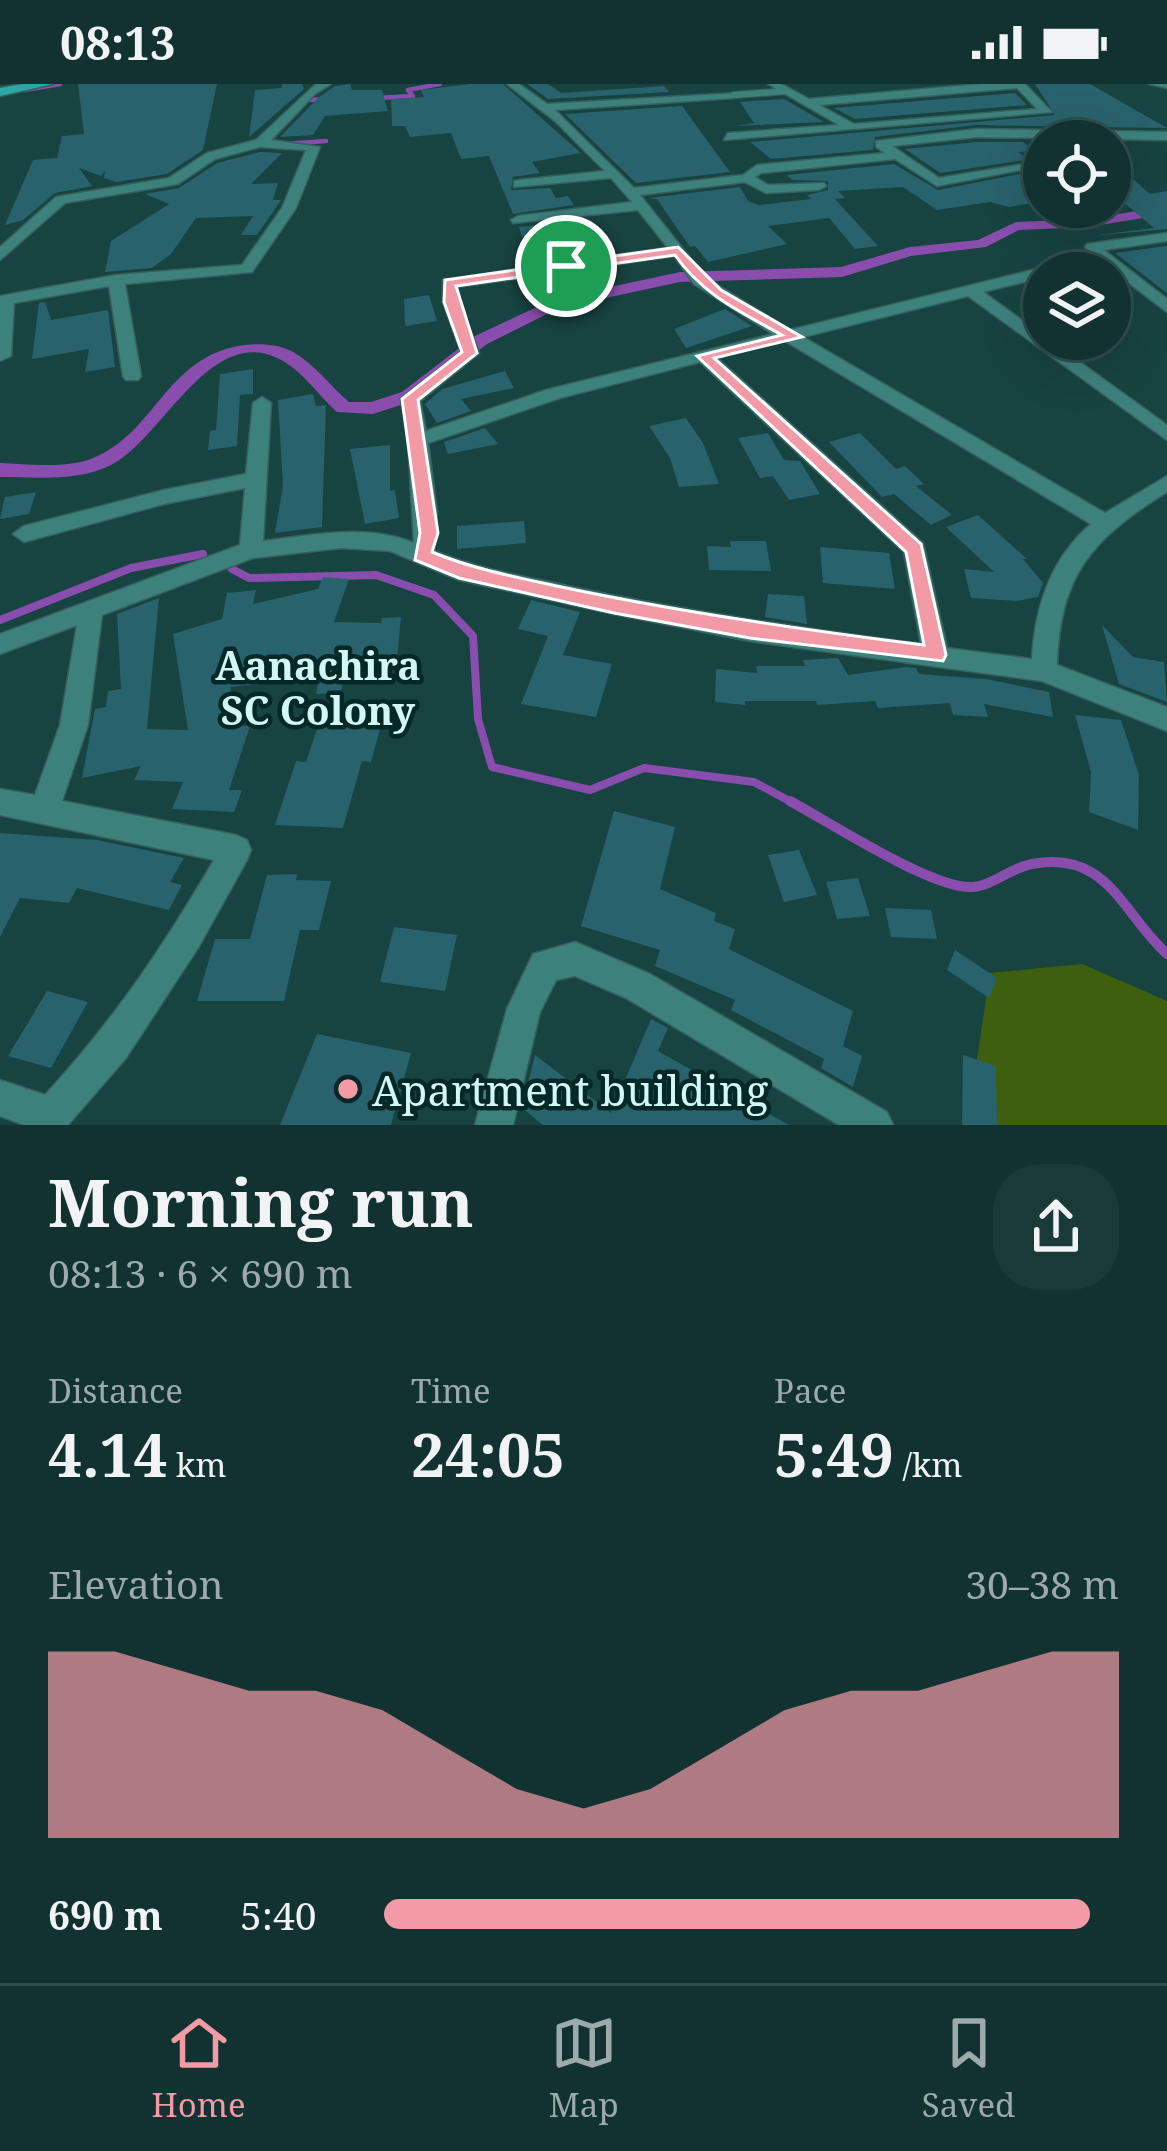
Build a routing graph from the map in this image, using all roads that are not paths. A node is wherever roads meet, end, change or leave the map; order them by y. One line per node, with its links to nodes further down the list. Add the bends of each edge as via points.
1 (46, 84): 10 (street)
2 (326, 84): 18 (street)
3 (512, 84): 14 (street)
4 (773, 84): 9 (street)
5 (862, 84): 12 (street)
6 (1154, 84): 8 (street)
7 (1020, 85): 12 (street); 15 (street, via 1046,112)
8 (1167, 85)
9 (787, 91): 11 (lane); 13 (street)
10 (0, 92)
11 (734, 95): 14 (street)
12 (892, 97): 13 (street)
13 (808, 102): 15 (street)
14 (546, 107): 22 (street)
15 (850, 127): 17 (street); 19 (street)
16 (1167, 136): 19 (street, via 977,133)
17 (728, 137)
18 (260, 143): 32 (street, via 211,156 173,181 61,200); 35 (street, via 314,147 289,208 247,268)
19 (880, 144): 20 (street)
20 (900, 155): 21 (street, via 937,182); 23 (street, via 757,169)
21 (1023, 169)
22 (613, 174): 24 (street); 26 (street)
23 (747, 178): 25 (street, via 766,189); 26 (street)
24 (519, 184)
25 (819, 186)
26 (631, 192): 27 (street)
27 (642, 205): 28 (street); 30 (street)
28 (518, 220)
29 (1167, 237): 31 (street, via 1092,247)
30 (678, 251): 39 (street, via 695,275); 45 (street, via 454,280 448,287 467,348 410,399)
31 (1098, 252)
32 (0, 255)
33 (1023, 278): 36 (street)
34 (1131, 278): 38 (street)
35 (116, 280): 37 (street); 42 (street)
36 (972, 291): 39 (street); 44 (street)
37 (3, 300): 40 (street)
38 (1167, 307)
39 (795, 337): 41 (street); 48 (street)
40 (2, 356)
41 (704, 356): 45 (street, via 553,394); 54 (street, via 915,549)
42 (132, 376)
43 (262, 404): 46 (street)
44 (1167, 434)
45 (418, 440): 51 (street, via 429,533)
46 (253, 480): 49 (street); 50 (street)
47 (1167, 483): 48 (street)
48 (1102, 521): 55 (street, via 1066,569 1044,623)
49 (24, 534)
50 (250, 550): 51 (street, via 341,540 393,544); 52 (street)
51 (422, 556): 54 (street, via 614,605)
52 (91, 611): 53 (street); 58 (street, via 74,725)
53 (0, 644)
54 (936, 655): 55 (street)
55 (1044, 670): 56 (street)
56 (1167, 719)
57 (0, 802): 58 (street)
58 (44, 809): 60 (street, via 236,850 114,1046)
59 (0, 1098): 60 (street)
60 (47, 1120)
61 (494, 1125): 62 (street, via 524,1009 545,966 575,959 638,986)
62 (874, 1125)

